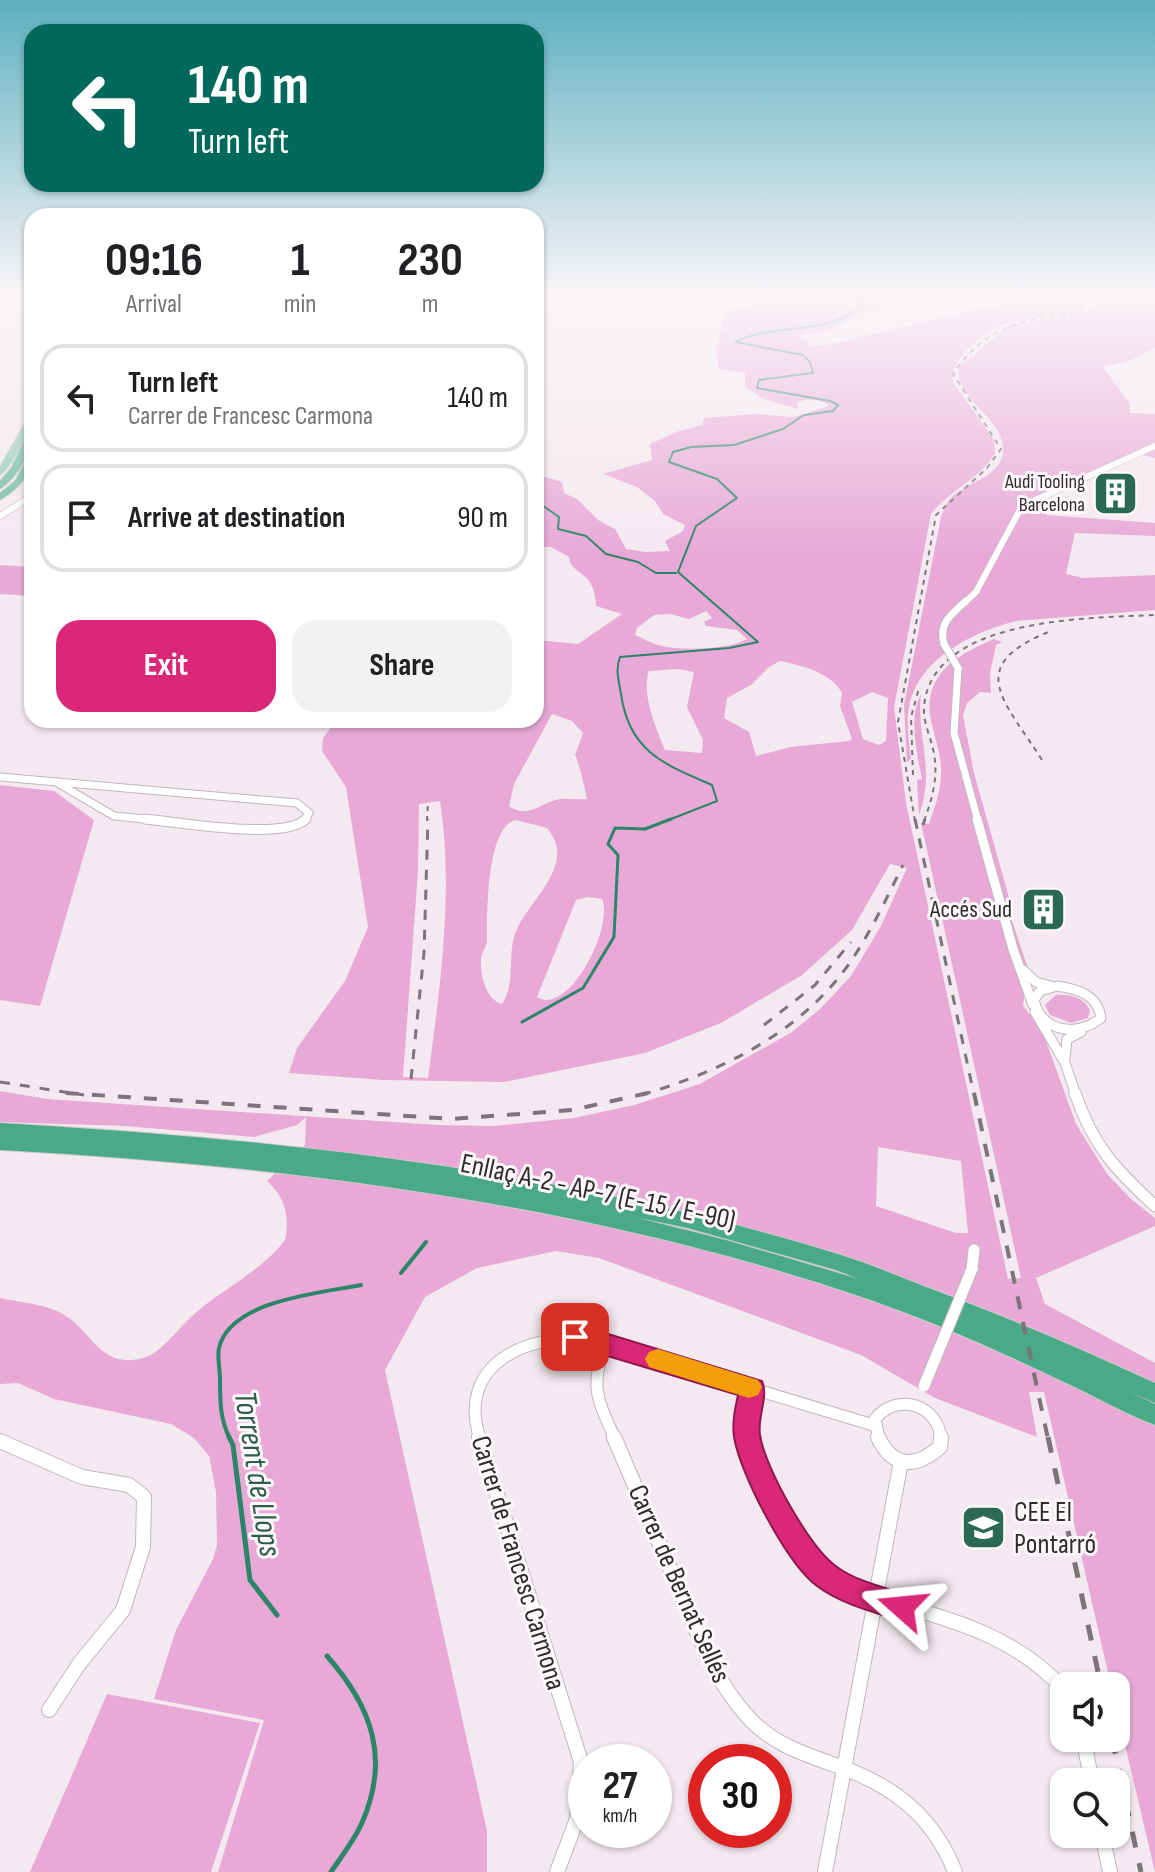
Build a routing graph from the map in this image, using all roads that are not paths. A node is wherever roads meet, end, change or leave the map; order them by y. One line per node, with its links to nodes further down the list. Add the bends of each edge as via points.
1 (24, 428): 5 (main road)
2 (1155, 446): 12 (street, bridge, via 1022,506 984,579 941,627 958,668 954,733)
3 (24, 450): 6 (highway)
4 (24, 471): 7 (highway)
5 (0, 472)
6 (0, 486)
7 (0, 497)
8 (24, 501): 9 (street)
9 (0, 516)
10 (0, 777): 11 (street)
11 (56, 782): 11 (street, via 114,816 272,831 298,827 309,813 297,803)
12 (1021, 968): 13 (street, via 1036,982); 14 (street)
13 (1052, 987): 14 (street, via 1037,993); 15 (street, via 1081,991 1097,1003 1101,1018)
14 (1034, 1008): 15 (street, via 1059,1028); 16 (street)
15 (1089, 1029): 16 (street, via 1067,1039)
16 (1065, 1063): 19 (street, via 1101,1150)
17 (0, 1130): 24 (highway, Enllaç A-2 - AP-7 (E-15 / E-90), via 124,1137 429,1170 688,1220 854,1268 1029,1335)
18 (0, 1143): 22 (highway, Enllaç A-2 - AP-7 (E-15 / E-90), via 345,1174 597,1217 828,1277 1015,1347)
19 (1155, 1206)
20 (974, 1250): 25 (street, bridge, via 972,1269)
21 (605, 1343): 23 (street, Carrer de Francesc Carmona); 34 (street, Carrer de Bernat Sellés, via 595,1372 597,1397 713,1669 735,1704 763,1732 799,1753); 36 (street, Carrer de Francesc Carmona, via 562,1337 525,1343 492,1367 474,1404 479,1443 581,1762 578,1813)
22 (1089, 1383): 26 (highway, Enllaç A-2 - AP-7 (E-15 / E-90)); 27 (highway)
23 (753, 1388): 28 (street, Carrer de Francesc Carmona); 31 (street, via 746,1416 756,1469 808,1561 828,1578)
24 (1155, 1393)
25 (916, 1405): 28 (street, via 887,1406); 30 (street, via 940,1427 940,1447 926,1461)
26 (1155, 1415)
27 (1155, 1423)
28 (873, 1425): 30 (street, via 884,1451)
29 (0, 1441): 33 (street, via 82,1477 129,1485 144,1497 143,1547 123,1610)
30 (901, 1461): 31 (street)
31 (875, 1598): 32 (street, via 1014,1645); 34 (street)
32 (1050, 1674)
33 (49, 1710)
34 (844, 1768): 37 (street); 38 (street, Carrer de Bernat Sellés, via 891,1788 914,1806 939,1838)
35 (1105, 1848): 39 (street)
36 (557, 1872)
37 (825, 1872)
38 (955, 1872)
39 (1110, 1872)

